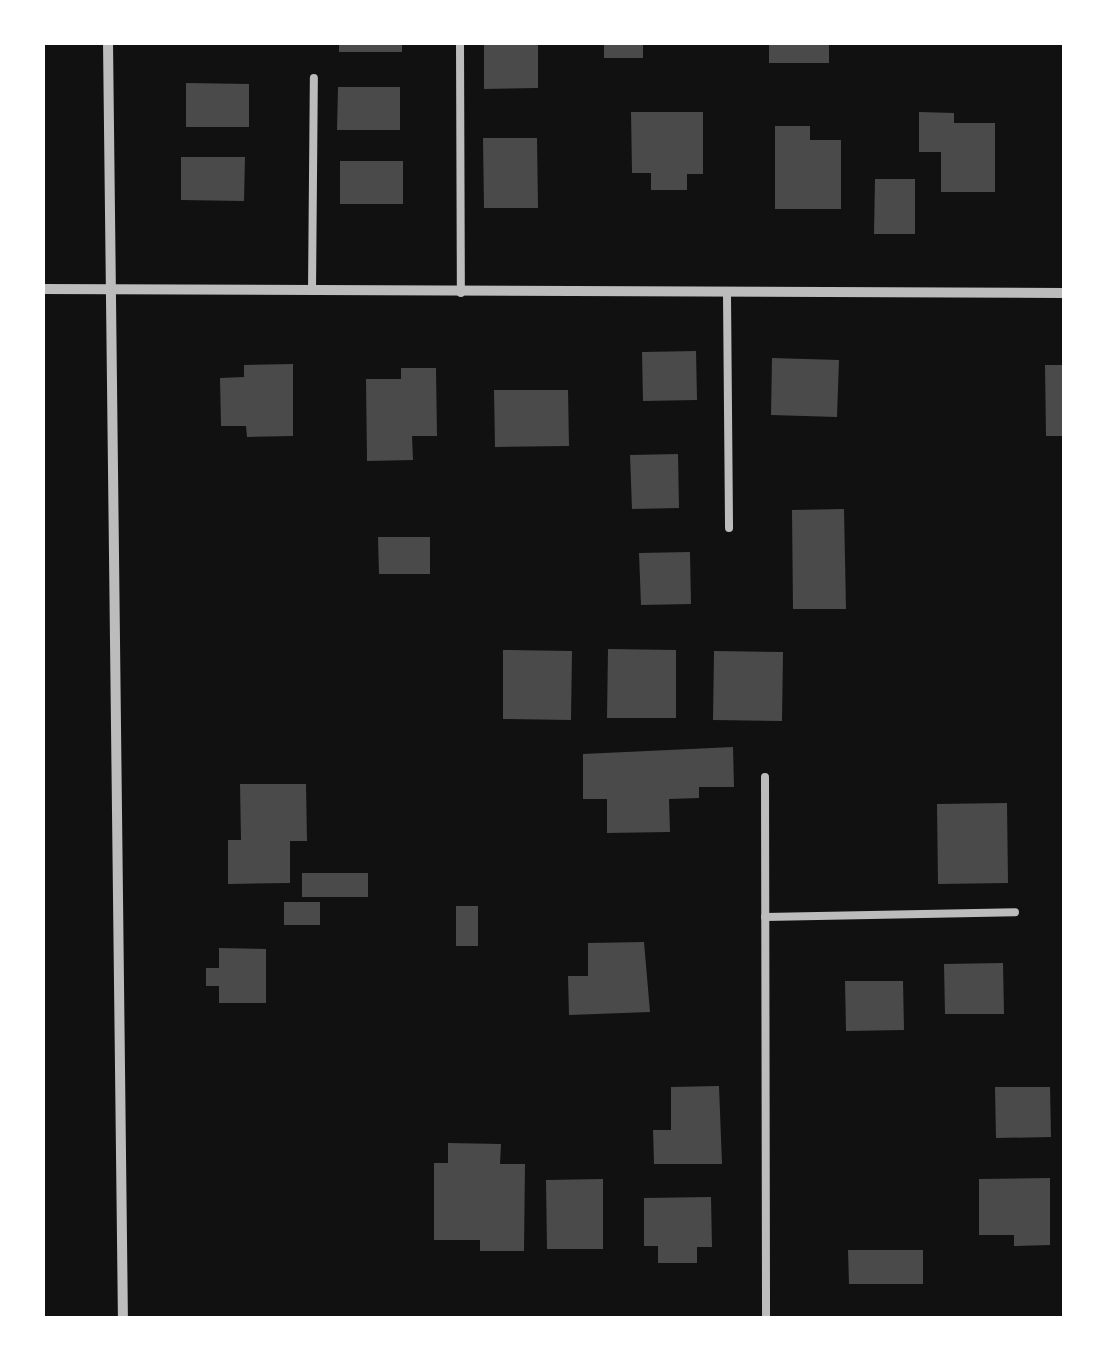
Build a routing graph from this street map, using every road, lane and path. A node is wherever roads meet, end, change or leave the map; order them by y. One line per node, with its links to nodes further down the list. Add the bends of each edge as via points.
1 (108, 42): 5 (street)
2 (460, 42): 7 (lane)
3 (314, 78): 6 (lane)
4 (42, 289): 5 (street)
5 (108, 290): 6 (street); 14 (street)
6 (312, 292): 7 (street)
7 (461, 293): 9 (street)
8 (1064, 293): 9 (street)
9 (727, 295): 10 (lane)
10 (729, 528)
11 (765, 777): 13 (lane)
12 (1015, 912): 13 (lane)
13 (765, 917): 15 (lane)
14 (123, 1318)
15 (766, 1318)

